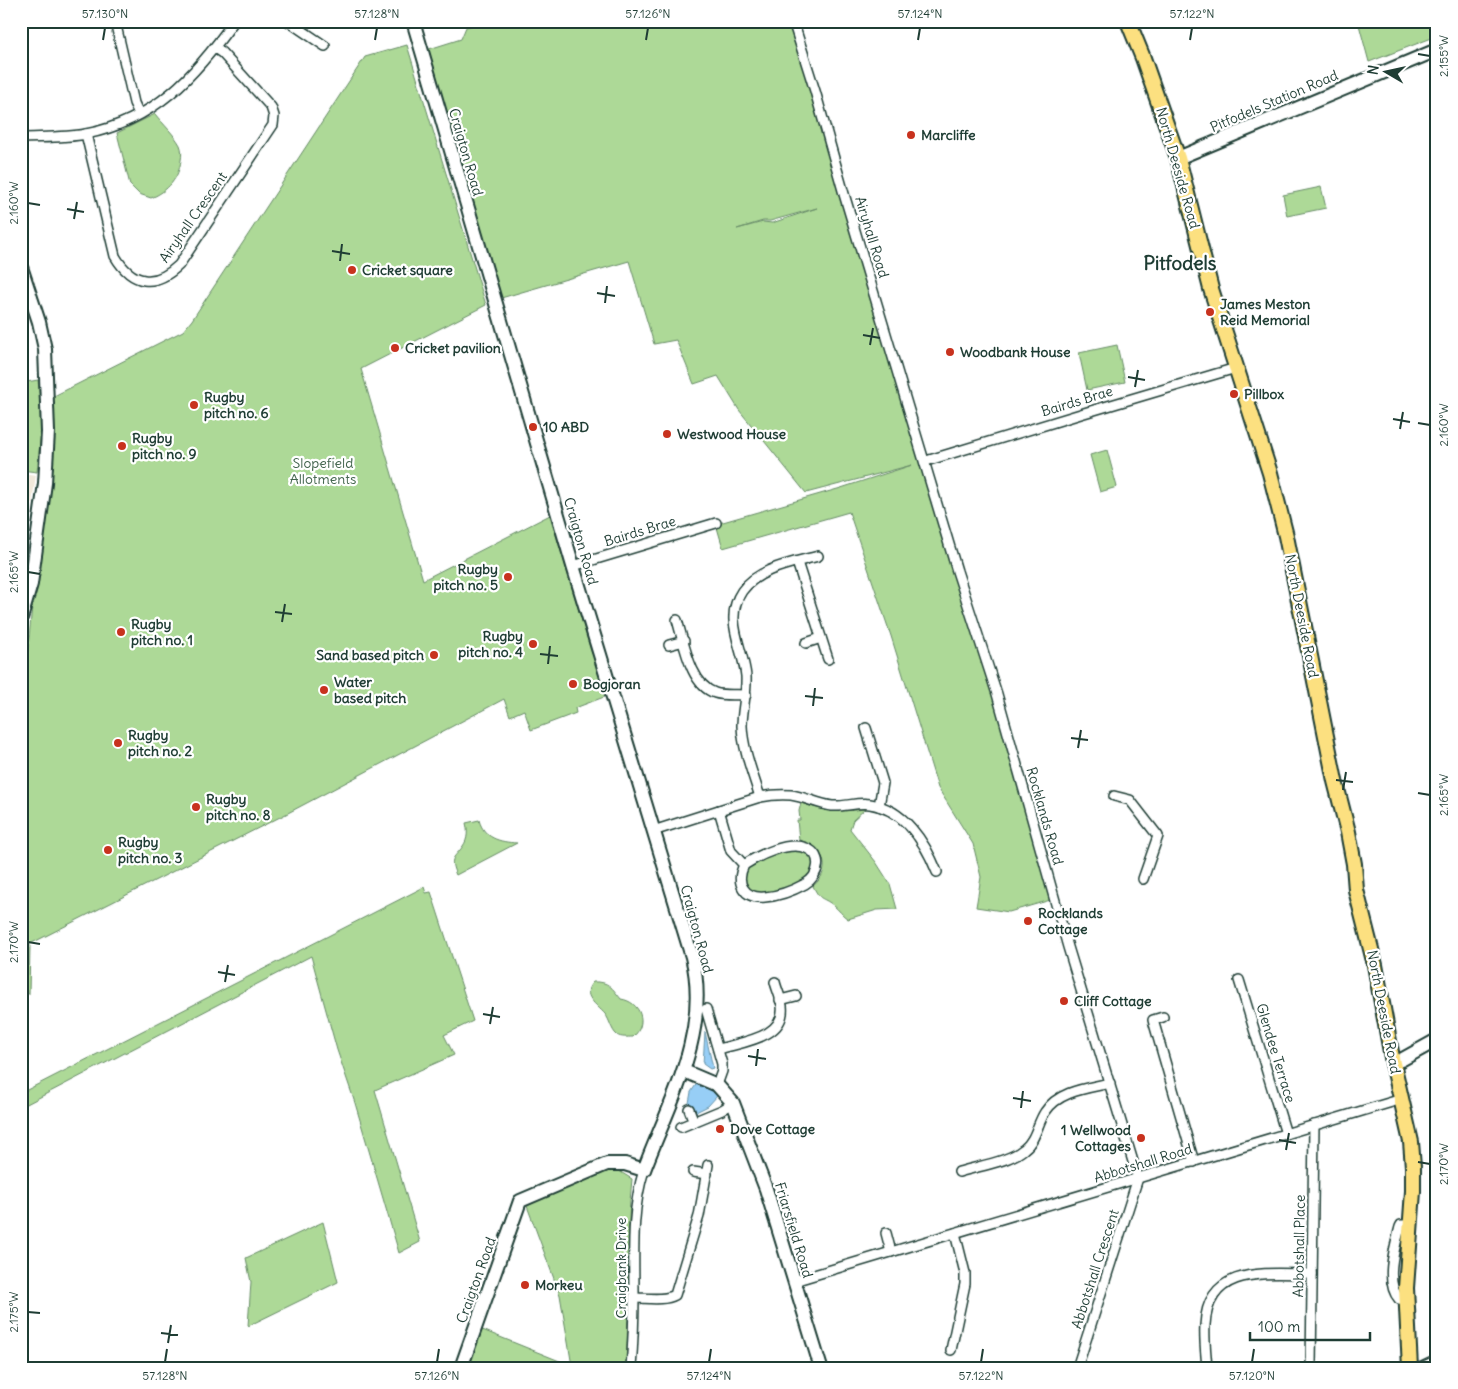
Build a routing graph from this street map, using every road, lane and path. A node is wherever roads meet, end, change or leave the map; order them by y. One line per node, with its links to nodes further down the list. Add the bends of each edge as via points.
1 (115, 21): 10 (street)
2 (234, 21): 8 (street)
3 (288, 21): 7 (street)
4 (412, 21): 20 (street, Craigton Road)
5 (793, 21): 16 (street, Airyhall Road)
6 (1128, 21): 13 (main road, North Deeside Road)
7 (325, 47)
8 (215, 48): 10 (street, via 179,87); 11 (street, Airyhall Crescent, via 271,108 274,116 272,125 179,265 158,280 145,281 132,276 115,256)
9 (1437, 50): 13 (street, Pitfodels Station Road)
10 (139, 114): 11 (street)
11 (86, 134): 12 (street)
12 (21, 138)
13 (1178, 158): 15 (main road, North Deeside Road)
14 (21, 268): 21 (street, via 45,349 48,432 45,483 31,584)
15 (1236, 368): 16 (street, Bairds Brae); 46 (main road, North Deeside Road, via 1270,473 1286,536)
16 (926, 461): 48 (street, Rocklands Road)
17 (716, 523): 20 (street, Bairds Brae)
18 (818, 556): 19 (street)
19 (797, 562): 23 (street); 28 (street, via 756,577 742,591 736,608 734,632 746,676)
20 (573, 566): 34 (street, Craigton Road)
21 (21, 618)
22 (677, 620): 24 (street)
23 (821, 638): 25 (street); 27 (street)
24 (684, 641): 26 (street); 28 (street, via 698,682 715,694)
25 (806, 643)
26 (669, 645)
27 (828, 659)
28 (746, 695): 31 (street, via 743,740)
29 (866, 728): 32 (street, via 882,783)
30 (1114, 796): 37 (street, via 1130,800 1158,836)
31 (760, 797): 32 (street, via 791,795 832,806); 33 (street)
32 (879, 806): 36 (street, via 891,811 920,837)
33 (719, 810): 34 (street); 35 (street, via 732,851)
34 (653, 831): 47 (street, Craigton Road, via 696,982 691,1045)
35 (744, 865): 35 (street, via 740,877 745,892 766,897 796,889 809,882 818,870 816,856 807,848 791,847 767,853)
36 (937, 872)
37 (1143, 879)
38 (1239, 980): 56 (street, Glendee Terrace)
39 (775, 982): 41 (street)
40 (796, 996): 41 (street)
41 (780, 1000): 45 (street, via 780,1017 770,1032)
42 (706, 1009): 45 (street)
43 (1163, 1017): 57 (street, via 1153,1020)
44 (1437, 1040): 46 (street)
45 (719, 1049): 49 (street, via 722,1071)
46 (1393, 1063): 50 (main road, North Deeside Road)
47 (684, 1071): 49 (street); 58 (street, Craigton Road)
48 (1110, 1083): 60 (street, via 1068,1094 1055,1101 1044,1112 1037,1131 1025,1148 1018,1153); 61 (street, Rocklands Road)
49 (717, 1085): 51 (street)
50 (1402, 1100): 54 (street, Abbotshall Road); 76 (main road, North Deeside Road, via 1413,1167 1407,1300)
51 (733, 1103): 53 (street); 66 (street, Friarsfield Road, via 766,1190)
52 (689, 1109): 53 (street)
53 (694, 1122): 55 (street)
54 (1314, 1125): 56 (street, Abbotshall Road); 65 (street, Abbotshall Place)
55 (680, 1128)
56 (1286, 1134): 57 (street, Abbotshall Road)
57 (1194, 1162): 61 (street, Abbotshall Road)
58 (644, 1170): 67 (street, Craigbank Drive, via 635,1203); 70 (street, Craigton Road, via 625,1164 607,1164 520,1201)
59 (693, 1172): 67 (street, via 707,1170 699,1216 675,1294 670,1298)
60 (959, 1172)
61 (1138, 1178): 63 (street, Abbotshall Road); 73 (street, Abbotshall Crescent)
62 (886, 1233): 64 (street)
63 (955, 1233): 64 (street, Abbotshall Road); 68 (street, via 966,1284)
64 (891, 1252): 66 (street, Abbotshall Road)
65 (1312, 1274): 74 (street, via 1249,1274 1222,1287 1207,1312); 75 (street, Abbotshall Place)
66 (794, 1281): 72 (street, Friarsfield Road)
67 (634, 1298): 71 (street, Craigbank Drive)
68 (951, 1350)
69 (1437, 1360): 77 (street)
70 (460, 1368)
71 (631, 1368)
72 (821, 1368)
73 (1077, 1368)
74 (1207, 1368)
75 (1311, 1368)
76 (1410, 1368)
77 (1420, 1368)

